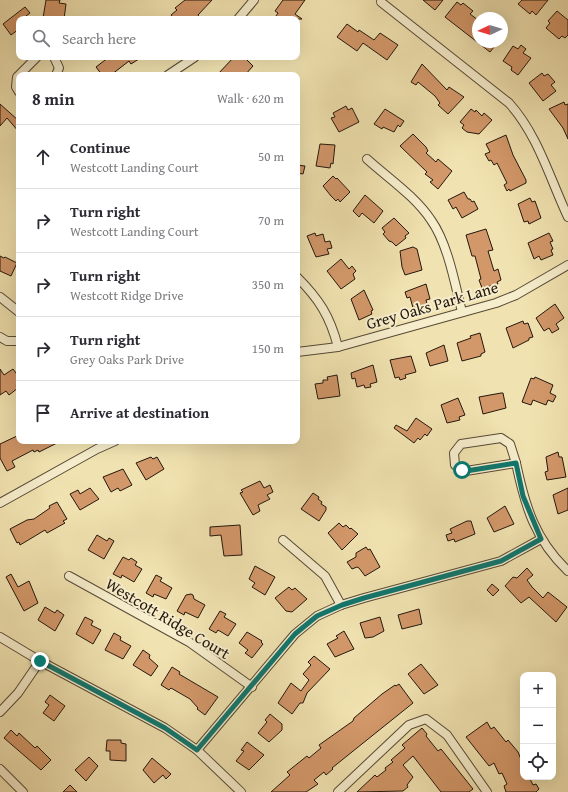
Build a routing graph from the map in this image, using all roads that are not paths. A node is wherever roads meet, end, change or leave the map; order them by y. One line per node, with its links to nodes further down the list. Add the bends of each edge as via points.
1 (254, 0): 3 (street)
2 (381, 2): 11 (street, via 509,103 532,134)
3 (241, 16)
4 (34, 60): 7 (street)
5 (55, 60): 8 (street, via 59,68)
6 (190, 60): 9 (street)
7 (22, 72)
8 (57, 72)
9 (172, 72)
10 (367, 159): 16 (street, via 423,209 432,221 441,238)
11 (568, 218)
12 (568, 265): 16 (street, Grey Oaks Park Lane, via 516,295)
13 (300, 280): 19 (street, via 326,311)
14 (0, 296): 15 (street)
15 (16, 309)
16 (462, 312): 19 (street, Grey Oaks Park Lane)
17 (0, 337): 18 (street)
18 (16, 341)
19 (338, 346): 20 (street, Grey Oaks Park Lane)
20 (300, 352)
21 (108, 444): 23 (street)
22 (516, 463): 22 (street, via 510,444 500,438 461,444 453,457 458,468 466,471); 24 (street, via 525,502)
23 (0, 503)
24 (541, 539): 26 (street); 28 (street, via 501,561)
25 (283, 540): 28 (street, via 325,576)
26 (568, 571)
27 (69, 576): 31 (street, Westcott Ridge Court, via 189,642)
28 (342, 605): 31 (street, via 317,616 295,634)
29 (0, 637): 30 (street)
30 (40, 661): 32 (street, via 18,693); 33 (street, via 165,728)
31 (252, 686): 33 (street)
32 (0, 712)
33 (197, 750): 36 (street)
34 (0, 769): 35 (street)
35 (23, 792)
36 (240, 792)
37 (338, 792): 38 (street, via 409,725 426,719 447,734)
38 (487, 792)

